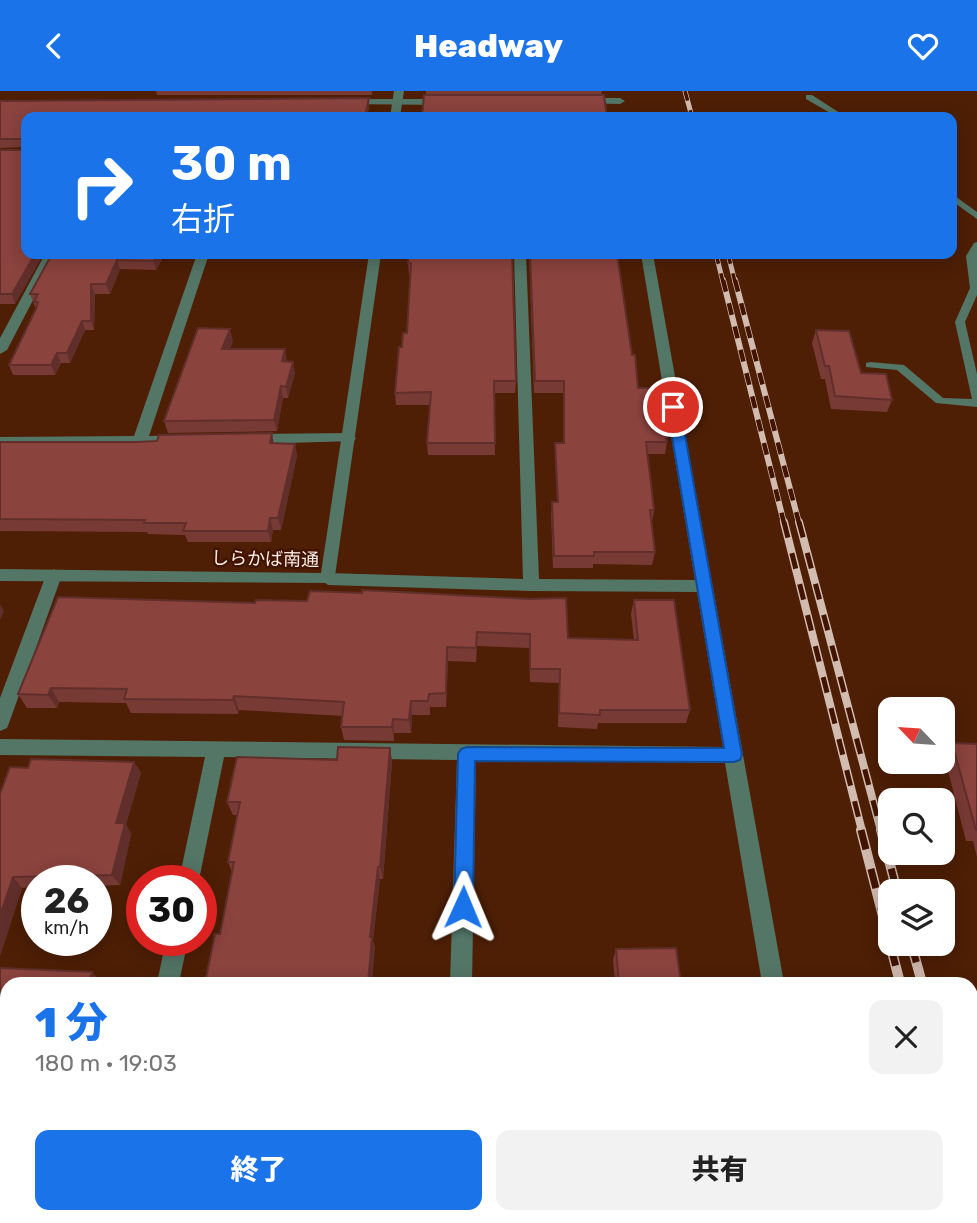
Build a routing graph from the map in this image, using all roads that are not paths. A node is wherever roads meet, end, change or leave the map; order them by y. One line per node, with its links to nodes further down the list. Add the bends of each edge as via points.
1 (398, 97): 4 (street); 5 (street)
2 (809, 97): 7 (lane)
3 (620, 100): 6 (street)
4 (329, 102)
5 (463, 102)
6 (568, 102)
7 (834, 112)
8 (957, 201): 9 (lane)
9 (977, 216)
10 (977, 246): 18 (lane, via 971,256 975,288 960,322)
11 (48, 259): 16 (street)
12 (201, 259): 22 (street)
13 (374, 259): 20 (street, しらかば南通)
14 (520, 259): 28 (street)
15 (647, 259): 29 (street)
16 (0, 350)
17 (870, 365): 19 (lane, via 900,367 940,401)
18 (977, 398)
19 (977, 403)
20 (349, 438): 21 (street); 27 (street, しらかば南通)
21 (237, 439)
22 (140, 440): 23 (street); 24 (street)
23 (196, 440)
24 (0, 442)
25 (0, 575): 26 (street, しらかば南通)
26 (54, 575): 27 (street, しらかば南通); 30 (street)
27 (328, 579): 28 (street)
28 (531, 585): 29 (street)
29 (704, 586): 34 (street)
30 (0, 723)
31 (0, 747): 32 (street)
32 (216, 750): 33 (street); 35 (street)
33 (467, 754): 34 (street); 38 (street)
34 (734, 755): 39 (street)
35 (192, 865)
36 (174, 956): 37 (street)
37 (169, 977)
38 (461, 977)
39 (772, 977)

